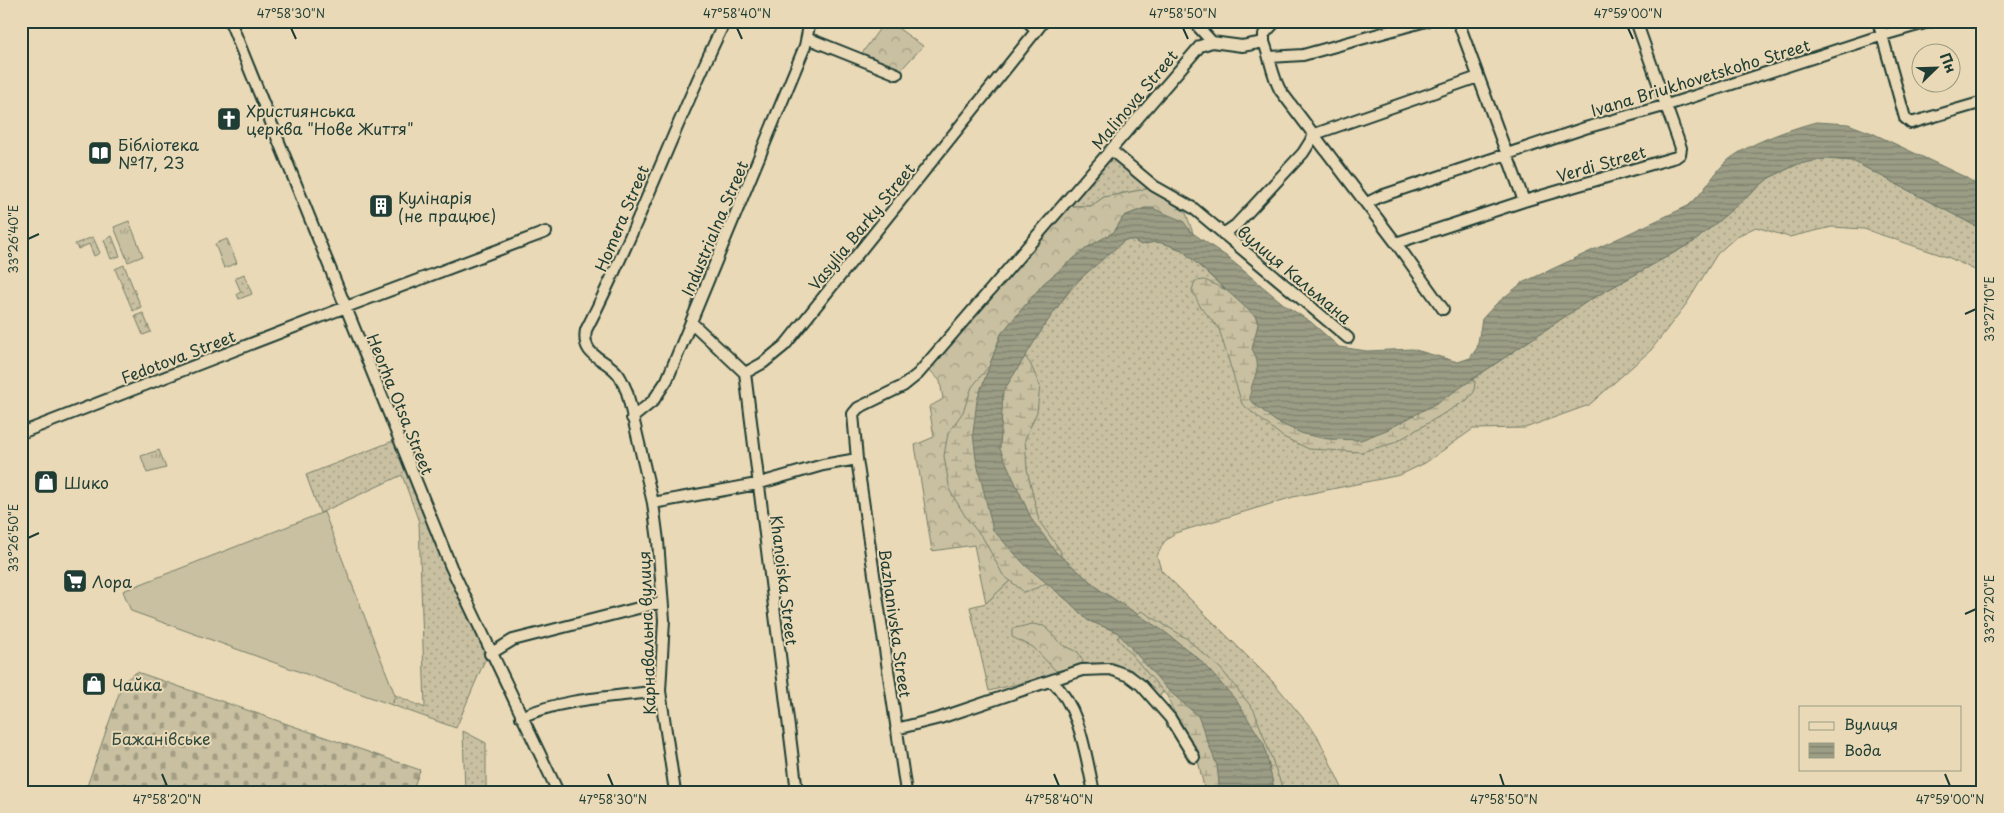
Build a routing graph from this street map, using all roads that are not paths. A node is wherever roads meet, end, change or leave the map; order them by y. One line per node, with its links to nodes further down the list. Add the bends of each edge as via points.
1 (230, 21): 31 (street, Heorha Otsa Street)
2 (725, 21): 36 (street, Homera Street, via 613,278 586,330 586,344 590,352 620,375)
3 (810, 21): 15 (street, Industrialna Street)
4 (1027, 21): 13 (street)
5 (1044, 21): 13 (street, Vasylia Barky Street)
6 (1192, 21): 16 (street)
7 (1276, 21): 17 (street, via 1264,34)
8 (1426, 21): 18 (street, via 1303,55)
9 (1458, 21): 20 (street)
10 (1636, 21): 22 (street, Verdi Street)
11 (1878, 21): 14 (street)
12 (1932, 21): 14 (street, Ivana Briukhovetskoho Street)
13 (1037, 30): 35 (street, Vasylia Barky Street, via 785,345)
14 (1883, 35): 21 (street, via 1908,122); 22 (street, Ivana Briukhovetskoho Street)
15 (807, 38): 19 (street); 33 (street, Industrialna Street)
16 (1212, 42): 17 (street, via 1242,46); 24 (street, Malinova Street, via 1195,51)
17 (1264, 42): 18 (street)
18 (1270, 57): 23 (street, via 1280,90)
19 (897, 74)
20 (1478, 77): 23 (street); 25 (street)
21 (1983, 102)
22 (1664, 106): 25 (street, Ivana Briukhovetskoho Street); 26 (street, Verdi Street, via 1680,148 1676,158)
23 (1315, 134): 27 (street); 29 (street, вулиця Кальмана, via 1303,153 1236,225)
24 (1111, 150): 29 (street, вулиця Кальмана, via 1154,186 1192,208); 38 (street, Malinova Street, via 918,374 903,386 858,408 853,419)
25 (1506, 153): 26 (street); 27 (street, Ivana Briukhovetskoho Street)
26 (1524, 201): 30 (street, Verdi Street)
27 (1367, 203): 30 (street)
28 (546, 232): 31 (street, Fedotova Street)
29 (1223, 234): 34 (street, вулиця Кальмана)
30 (1396, 243): 32 (street)
31 (346, 306): 37 (street, Fedotova Street); 42 (street, Heorha Otsa Street, via 451,567)
32 (1443, 309)
33 (691, 322): 35 (street); 36 (street, Industrialna Street, via 662,390)
34 (1348, 338)
35 (744, 373): 39 (street, Khanoiska Street)
36 (632, 418): 40 (street, Homera Street)
37 (21, 433)
38 (857, 459): 39 (street); 46 (street, Bazhanivska Street)
39 (757, 484): 40 (street); 50 (street, Khanoiska Street)
40 (653, 503): 41 (street, Карнавальна вулиця)
41 (662, 602): 42 (street, via 513,640); 44 (street, Карнавальна вулиця)
42 (490, 654): 45 (street, Heorha Otsa Street)
43 (1052, 681): 46 (street); 47 (street, via 1094,668 1110,669 1129,676 1170,718); 52 (street, via 1070,703)
44 (660, 691): 45 (street, via 568,704 536,710); 49 (street, Карнавальна вулиця)
45 (521, 717): 48 (street, Heorha Otsa Street)
46 (896, 729): 51 (street, Bazhanivska Street)
47 (1194, 757)
48 (558, 792)
49 (674, 792)
50 (796, 792)
51 (906, 792)
52 (1094, 792)

